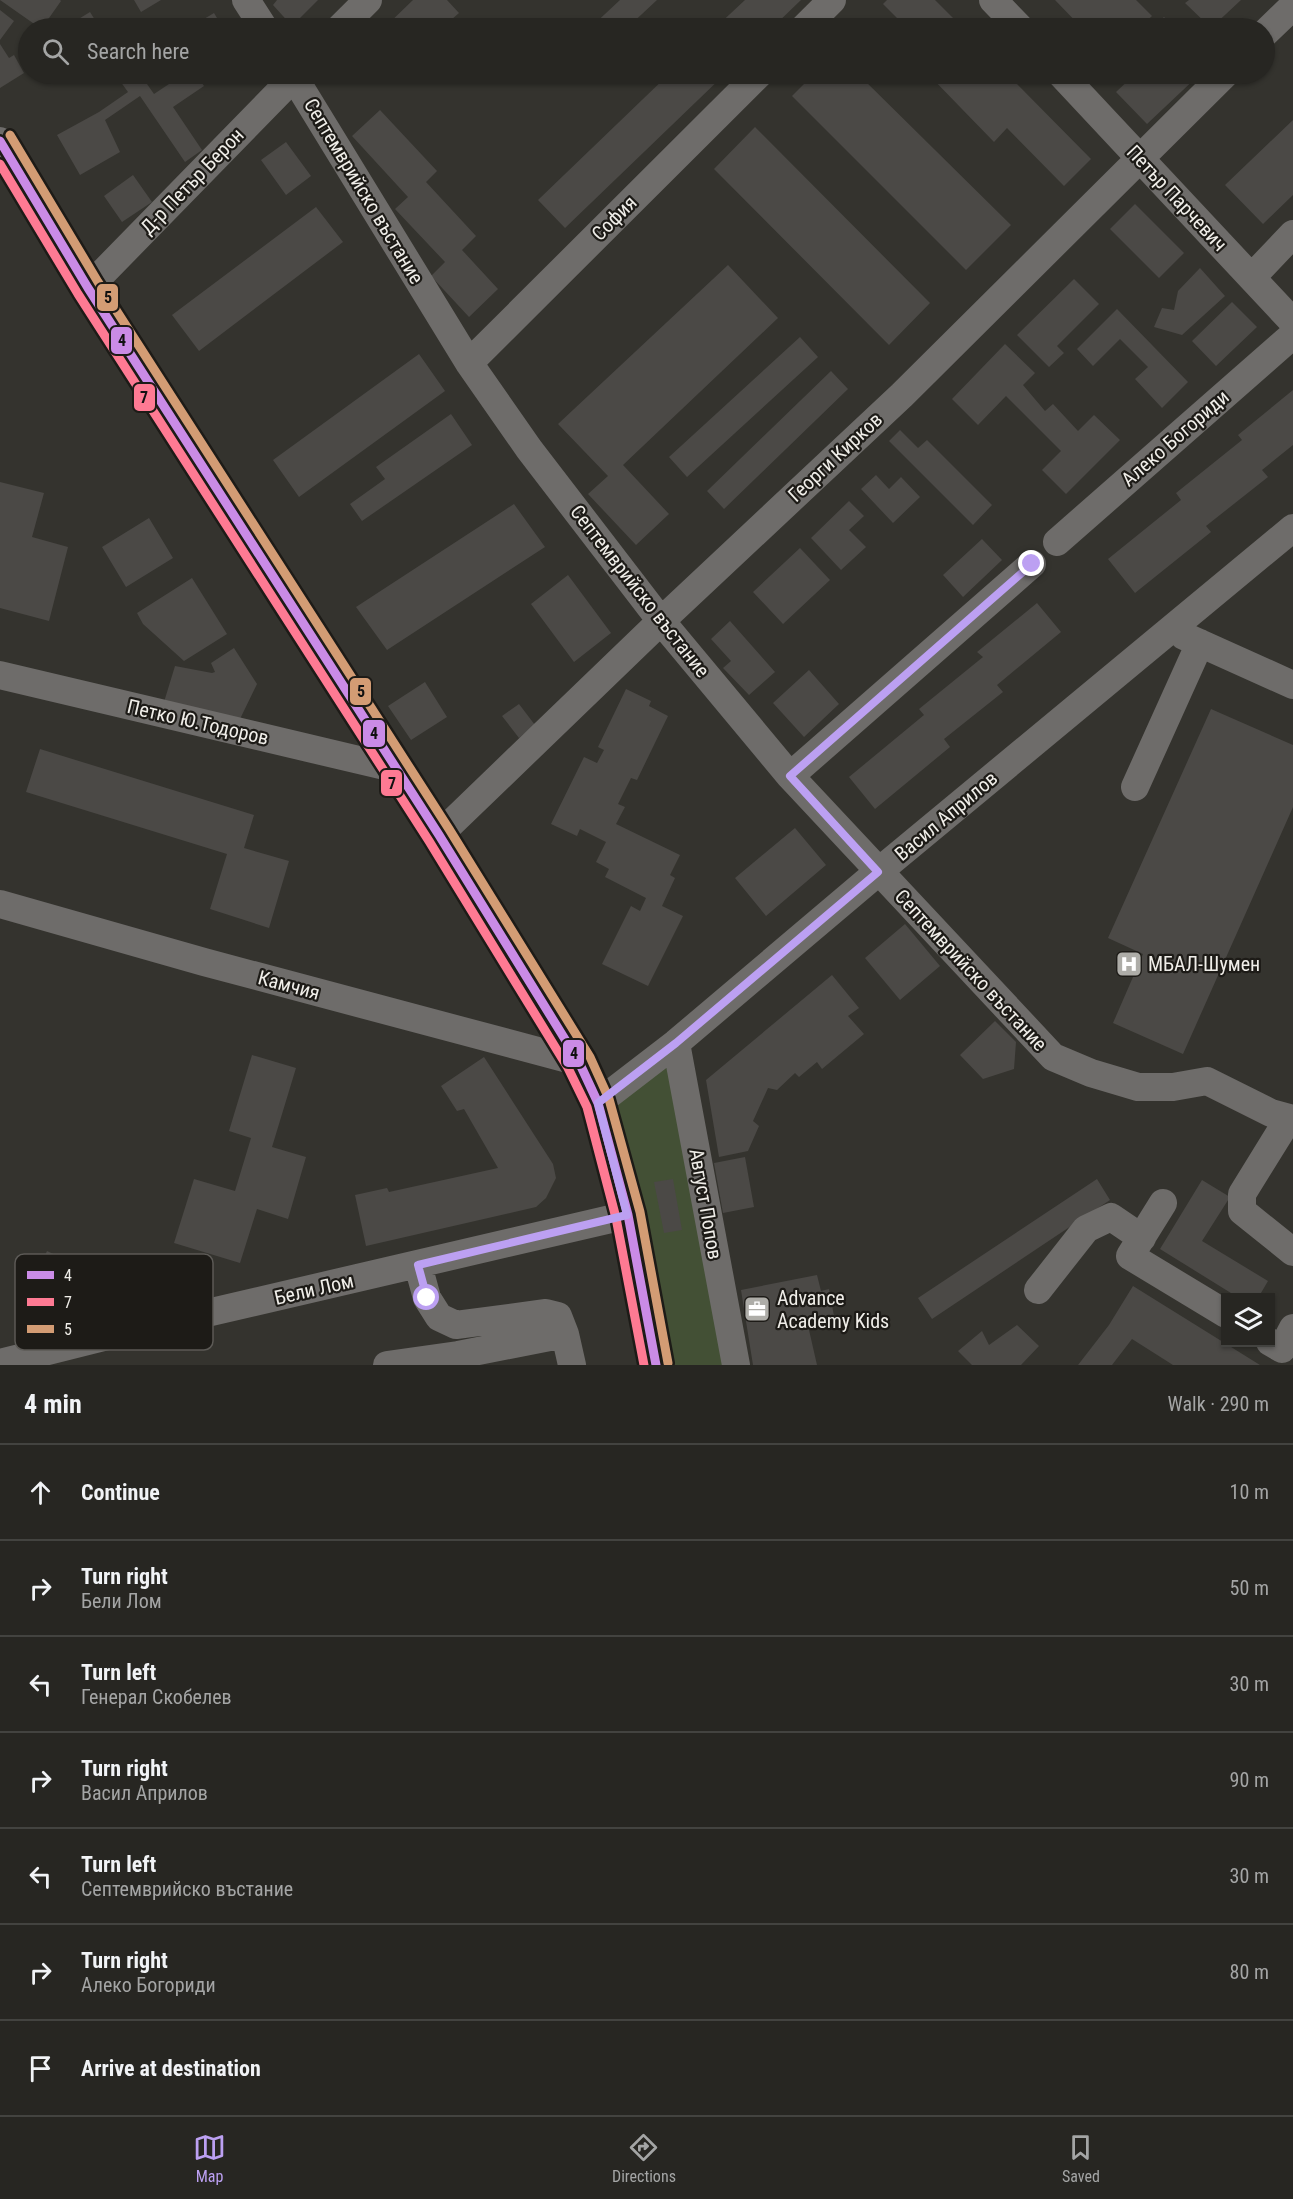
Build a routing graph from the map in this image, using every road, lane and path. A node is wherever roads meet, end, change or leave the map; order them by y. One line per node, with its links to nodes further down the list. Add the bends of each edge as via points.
1 (246, 0): 6 (street)
2 (368, 0): 7 (street)
3 (832, 0): 8 (street)
4 (993, 0): 9 (street)
5 (1293, 6): 10 (street)
6 (258, 18)
7 (350, 18)
8 (814, 18)
9 (1010, 18)
10 (1275, 23)
11 (284, 84): 20 (street, Д-р Петър Берон)
12 (300, 84): 23 (street, Септемврийско въстание)
13 (749, 84): 23 (street, София)
14 (1070, 84): 17 (street, Петър Парчевич)
15 (1215, 84): 17 (street, Георги Кирков)
16 (0, 141): 20 (street)
17 (1140, 158): 19 (street, Петър Парчевич); 27 (street, Георги Кирков, via 902,395)
18 (1293, 234): 19 (street)
19 (1252, 277): 21 (street, Петър Парчевич)
20 (88, 288): 32 (street)
21 (1293, 322)
22 (1293, 335): 25 (street, Алеко Богориди)
23 (469, 363): 27 (street, Септемврийско въстание, via 529,449)
24 (1293, 528): 28 (street, Васил Априлов)
25 (1057, 542)
26 (1032, 564): 33 (street)
27 (661, 621): 33 (street, Септемврийско въстание); 35 (street, Георги Кирков)
28 (1171, 630): 29 (street); 36 (street, Васил Априлов)
29 (1200, 643): 31 (street); 34 (street)
30 (0, 675): 32 (street, Петко Ю.Тодоров)
31 (1293, 685)
32 (397, 769): 35 (street)
33 (790, 776): 36 (street, Септемврийско въстание)
34 (1135, 787)
35 (439, 836): 39 (street)
36 (878, 872): 38 (street, Васил Априлов); 41 (street, Септемврийско въстание, via 1053,1057 1138,1087 1173,1088 1207,1081 1271,1113)
37 (0, 904): 39 (street, Камчия)
38 (676, 1043): 40 (street, Васил Априлов); 58 (street, Август Попов)
39 (579, 1062): 40 (street)
40 (598, 1103): 43 (street)
41 (1291, 1118): 45 (street, via 1242,1194 1242,1211)
42 (1163, 1203): 44 (street)
43 (627, 1215): 46 (street, Бели Лом); 57 (street)
44 (1142, 1238): 47 (street, via 1111,1217 1086,1229); 48 (street, via 1130,1256)
45 (1293, 1252)
46 (418, 1265): 49 (street, Бели Лом); 51 (street, via 427,1298 439,1317 456,1324 546,1313 558,1316)
47 (1038, 1290)
48 (1221, 1311)
49 (213, 1312)
50 (1293, 1328): 52 (street, via 1282,1349)
51 (565, 1334): 55 (street); 56 (street)
52 (1275, 1345)
53 (52, 1350): 54 (street, Бели Лом)
54 (0, 1363)
55 (387, 1365)
56 (572, 1365)
57 (656, 1365)
58 (736, 1365)

